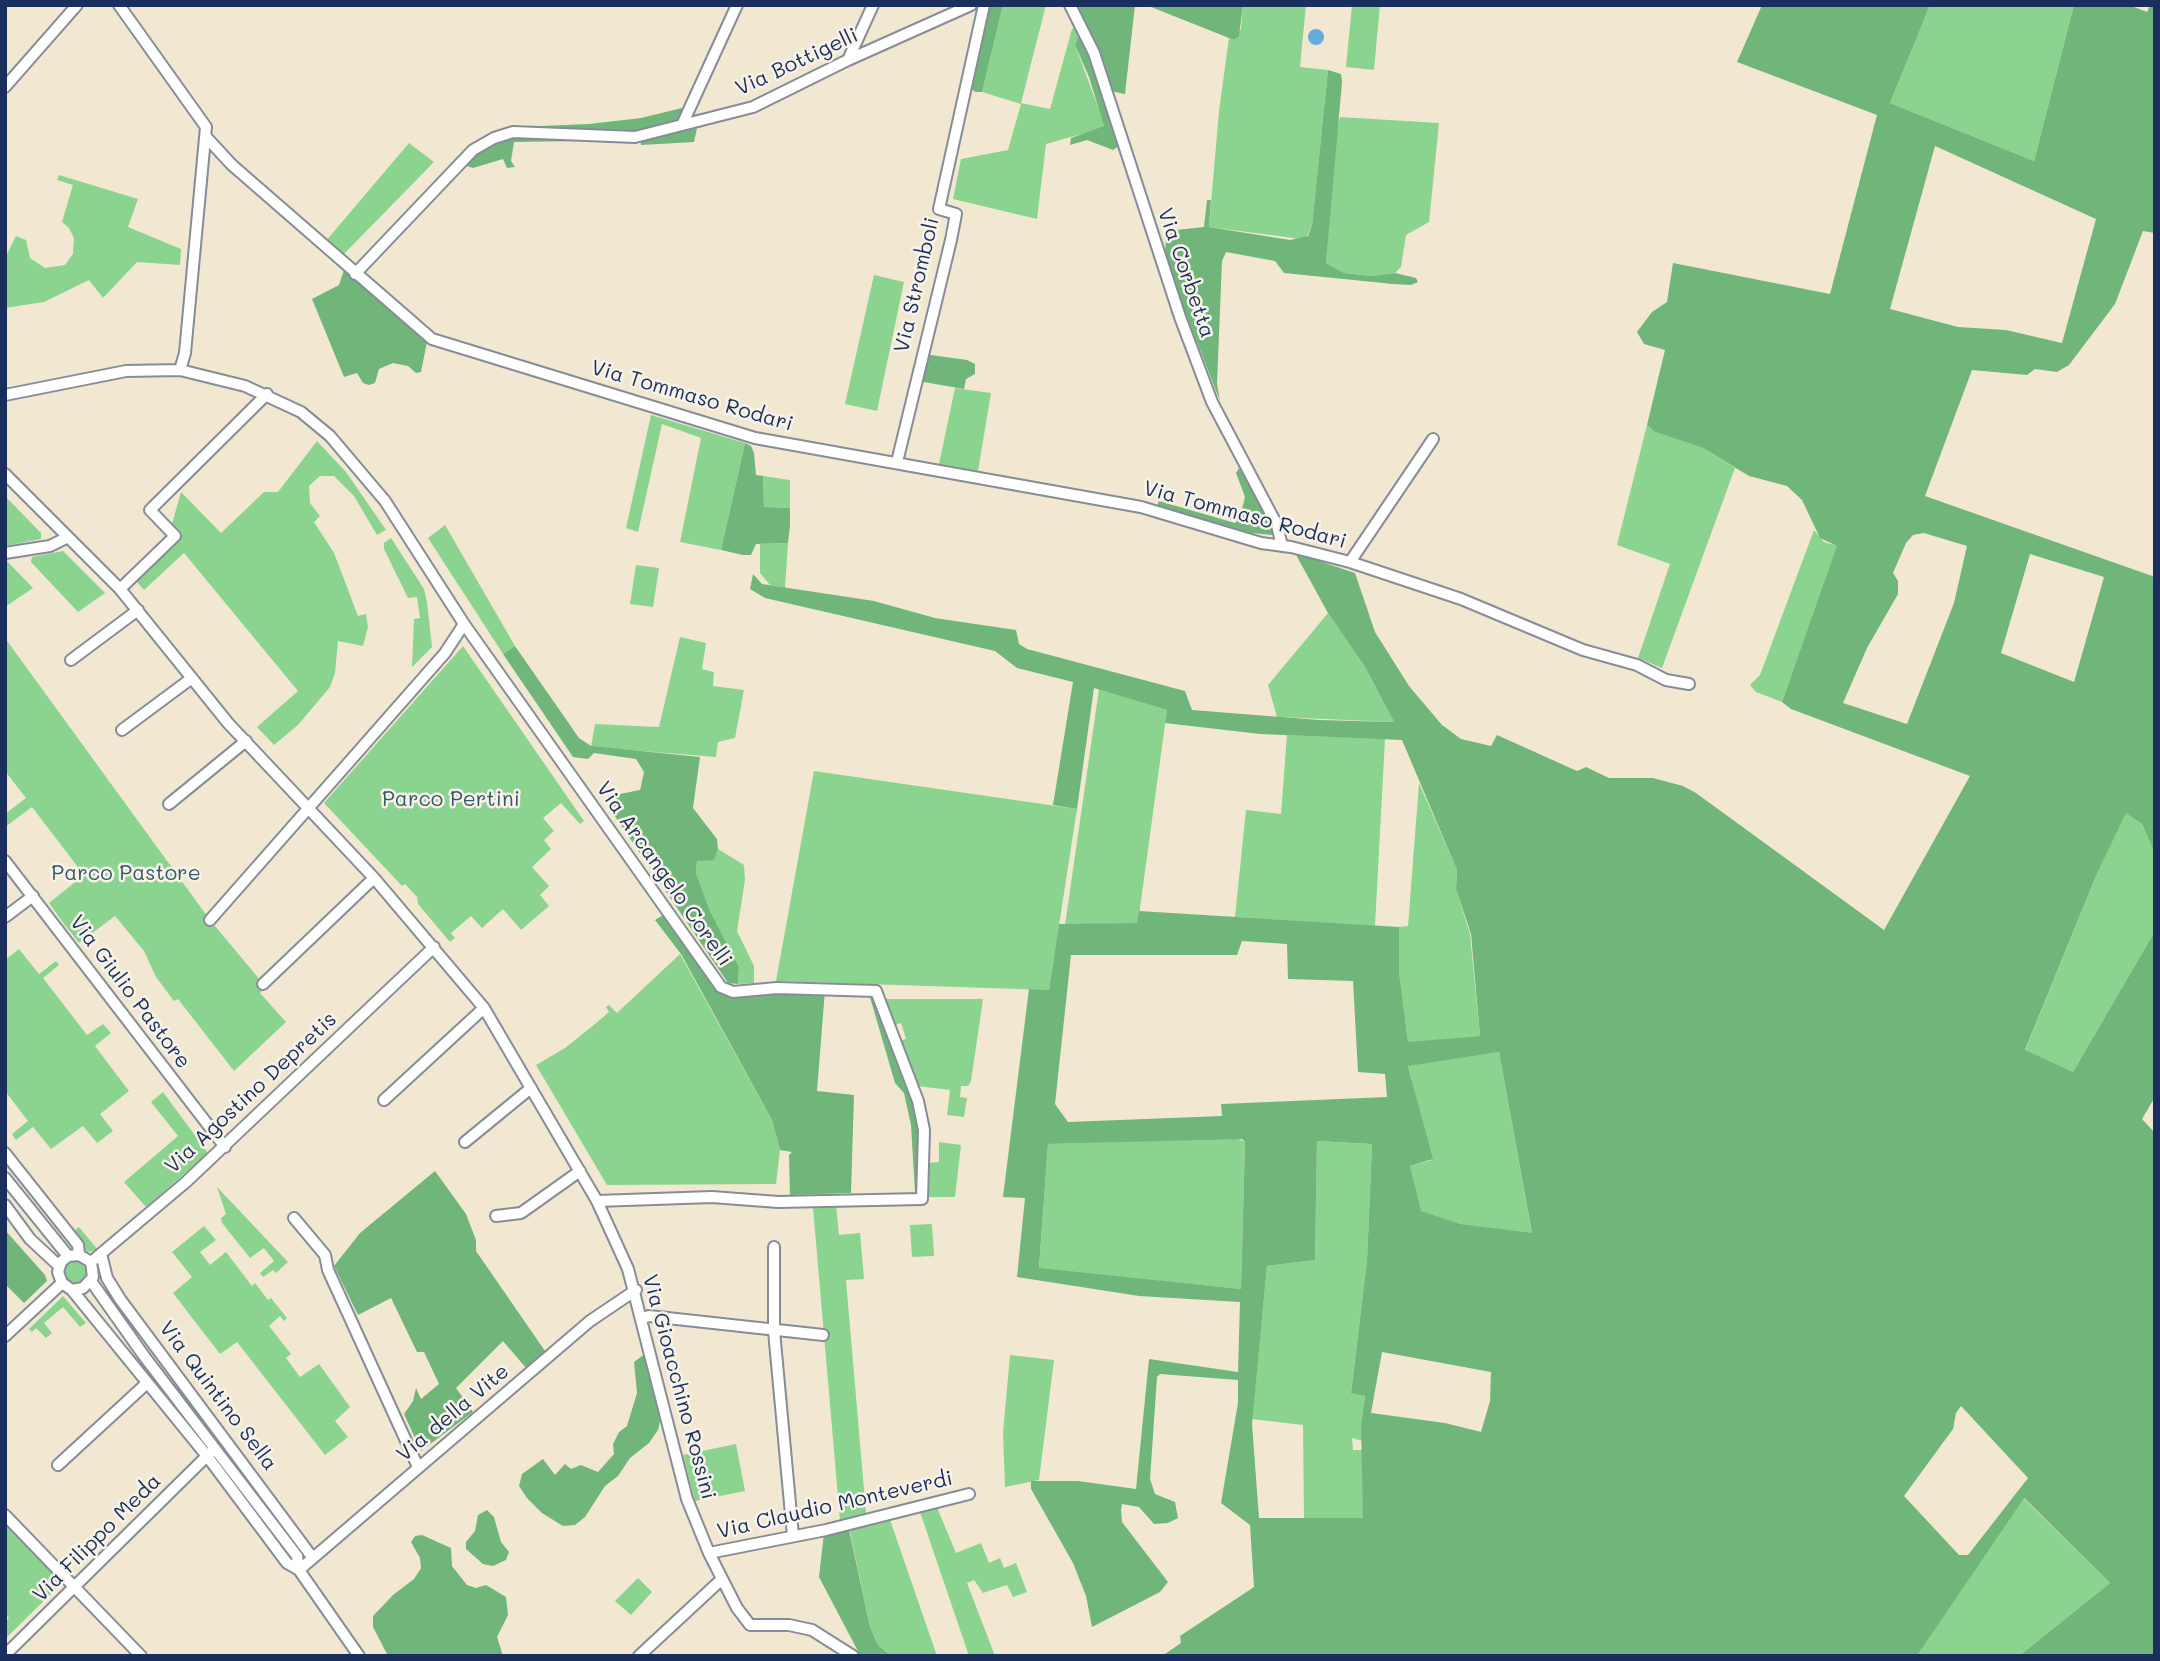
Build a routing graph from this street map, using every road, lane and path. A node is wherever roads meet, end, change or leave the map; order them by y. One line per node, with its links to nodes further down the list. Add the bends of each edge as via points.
1 (76, 5): 9 (street)
2 (119, 5): 11 (street, Via Tommaso Rodari, via 202,118)
3 (737, 5): 10 (street)
4 (873, 5): 8 (street)
5 (971, 5): 8 (street, Via Bottigelli)
6 (984, 5): 17 (street, Via Stromboli, via 939,209 956,214)
7 (1070, 5): 20 (street, Via Corbetta, via 1094,53 1212,402 1277,525)
8 (848, 60): 10 (street, Via Bottigelli, via 753,107)
9 (5, 87)
10 (682, 125): 12 (street, Via Bottigelli, via 635,137 513,132 494,138 473,150)
11 (207, 138): 12 (street, Via Tommaso Rodari); 13 (street)
12 (355, 274): 17 (street, Via Tommaso Rodari, via 432,339 755,438)
13 (180, 370): 14 (street); 15 (street, via 125,371)
14 (267, 394): 23 (street, via 150,509 175,536); 25 (street, via 301,412 359,469 385,501)
15 (5, 396)
16 (1433, 439): 22 (street)
17 (897, 462): 20 (street, Via Tommaso Rodari, via 1141,506 1261,543)
18 (5, 474): 19 (street, Via Gioacchino Rossini)
19 (68, 537): 21 (street, via 50,546); 23 (street, Via Gioacchino Rossini)
20 (1282, 545): 22 (street, Via Tommaso Rodari)
21 (5, 553)
22 (1350, 562): 28 (street, Via Tommaso Rodari, via 1461,598 1666,680)
23 (120, 589): 24 (street, Via Gioacchino Rossini)
24 (138, 610): 26 (street); 27 (street, Via Gioacchino Rossini)
25 (464, 624): 32 (street, via 444,653); 48 (street, Via Arcangelo Corelli, via 721,987 733,992 777,988 876,991 918,1101 924,1130 922,1199)
26 (71, 660)
27 (192, 678): 29 (street); 30 (street, Via Gioacchino Rossini)
28 (1689, 684)
29 (122, 730)
30 (246, 741): 31 (street); 32 (street, Via Gioacchino Rossini)
31 (169, 804)
32 (307, 807): 34 (street, Via Gioacchino Rossini); 37 (street)
33 (5, 861): 35 (street, Via Giulio Pastore)
34 (374, 878): 38 (street, Via Gioacchino Rossini); 39 (street)
35 (33, 896): 36 (street); 44 (street, Via Giulio Pastore)
36 (5, 917)
37 (210, 920)
38 (434, 947): 40 (street, Via Gioacchino Rossini); 44 (street, Via Agostino Depretis)
39 (263, 984)
40 (484, 1007): 41 (street, Via Gioacchino Rossini); 42 (street)
41 (531, 1088): 43 (street); 46 (street, Via Gioacchino Rossini)
42 (384, 1100)
43 (465, 1142)
44 (225, 1147): 54 (street, Via Agostino Depretis)
45 (5, 1153): 55 (street, via 78,1245)
46 (580, 1171): 48 (street, Via Gioacchino Rossini); 50 (street, via 521,1213)
47 (5, 1178): 52 (street)
48 (597, 1200): 61 (street, Via Gioacchino Rossini)
49 (5, 1203): 52 (street, via 13,1199 39,1232); 57 (street, via 30,1239)
50 (496, 1216)
51 (294, 1218): 69 (street, via 325,1255)
52 (54, 1240): 55 (street)
53 (774, 1247): 63 (street)
54 (101, 1254): 56 (street, Via Agostino Depretis); 71 (street, Via Quintino Sella, via 107,1278 120,1299)
55 (74, 1256): 56 (street); 57 (street)
56 (91, 1262): 58 (street)
57 (59, 1266): 59 (street)
58 (91, 1281): 60 (street); 67 (street, Via Quintino Sella)
59 (61, 1283): 60 (street, Via Quintino Sella); 65 (street)
60 (72, 1290): 66 (street, Via Quintino Sella)
61 (636, 1290): 62 (street, Via Gioacchino Rossini); 69 (street, Via della Vite, via 607,1308)
62 (643, 1318): 63 (street); 75 (street, Via Gioacchino Rossini, via 683,1486)
63 (774, 1331): 64 (street); 74 (street)
64 (823, 1335)
65 (5, 1336)
66 (146, 1384): 67 (street, Via Quintino Sella); 68 (street)
67 (211, 1452): 72 (street, Via Quintino Sella); 77 (street, Via Quintino Sella, via 287,1563); 79 (street, Via Filippo Meda)
68 (58, 1465)
69 (418, 1467): 76 (street, Via della Vite)
70 (969, 1494): 74 (street, Via Claudio Monteverdi)
71 (268, 1496): 72 (street); 76 (street, Via Quintino Sella)
72 (258, 1504): 77 (street, Via Quintino Sella, via 297,1556)
73 (5, 1515): 79 (street)
74 (793, 1536): 75 (street, Via Claudio Monteverdi)
75 (709, 1553): 78 (street, Via Gioacchino Rossini)
76 (313, 1557): 77 (street, Via della Vite)
77 (299, 1570): 82 (street, Via Quintino Sella)
78 (722, 1579): 83 (street); 84 (street, Via Gioacchino Rossini, via 750,1625 812,1630)
79 (74, 1589): 80 (street, Via Filippo Meda); 81 (street)
80 (5, 1655)
81 (141, 1656)
82 (359, 1656)
83 (639, 1656)
84 (853, 1656)

